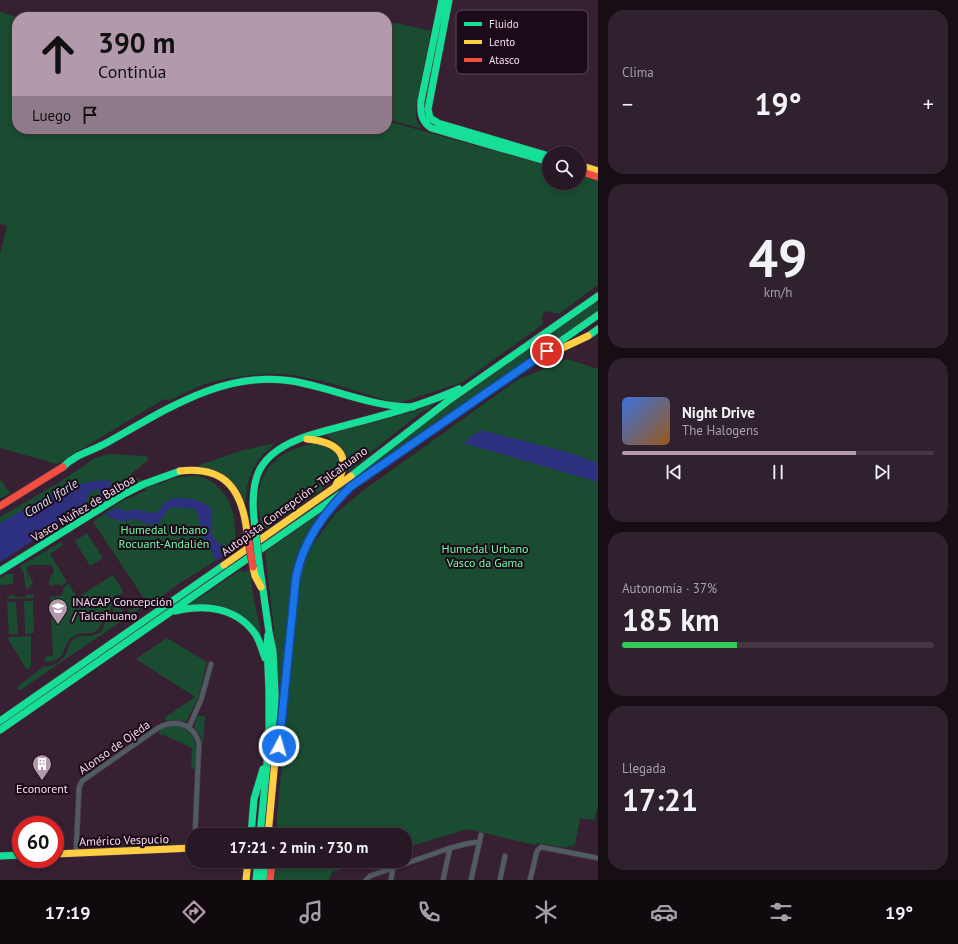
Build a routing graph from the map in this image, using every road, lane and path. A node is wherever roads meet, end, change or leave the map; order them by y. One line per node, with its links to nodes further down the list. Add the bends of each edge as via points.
1 (442, 0): 4 (main road, via 420,107 424,123 431,128)
2 (449, 0): 3 (main road, via 428,111 430,118 438,123)
3 (542, 154)
4 (542, 160)
5 (586, 167): 6 (main road)
6 (598, 171)
7 (586, 173): 8 (main road)
8 (598, 177)
9 (598, 296): 15 (main road, Autopista Concepción - Talcahuano)
10 (598, 315): 13 (main road, Autopista Concepción - Talcahuano)
11 (598, 321): 13 (main road)
12 (598, 329): 14 (main road)
13 (556, 344): 14 (main road, Autopista Concepción - Talcahuano)
14 (528, 364): 18 (main road, Autopista Concepción - Talcahuano)
15 (474, 382): 16 (main road); 19 (main road, Autopista Concepción - Talcahuano)
16 (413, 407): 17 (main road); 20 (main road, via 386,406 292,381 267,380 212,388 183,399 105,444 75,458)
17 (295, 441): 19 (main road, via 324,441 339,451 343,458 343,469 340,480); 21 (main road, bridge, via 275,452 267,460 254,483 252,498)
18 (350, 487): 23 (main road, Autopista Concepción - Talcahuano); 31 (main road, via 314,529 298,568 294,587 280,740)
19 (332, 490): 27 (main road, Autopista Concepción - Talcahuano)
20 (0, 506)
21 (256, 565): 22 (main road, Vasco Núñez de Balboa, bridge, via 242,502 236,491 216,474 196,469 180,471 124,494); 24 (main road)
22 (0, 571)
23 (166, 615): 26 (main road, via 181,609 201,607 214,607 233,614 255,634); 29 (main road, Autopista Concepción - Talcahuano)
24 (269, 632): 26 (main road); 31 (main road, via 273,644 275,669)
25 (211, 664): 28 (street, via 201,700)
26 (269, 672): 30 (main road)
27 (0, 721)
28 (189, 727): 33 (street, via 196,735 200,747); 42 (street, Alonso de Ojeda, via 175,723 162,726 84,780 79,788)
29 (0, 730)
30 (268, 755): 34 (main road, via 254,800); 35 (main road)
31 (275, 763): 32 (main road)
32 (271, 805): 36 (main road); 37 (main road)
33 (195, 828)
34 (251, 828)
35 (261, 828)
36 (269, 828)
37 (273, 828)
38 (481, 835): 39 (street)
39 (480, 842): 41 (street); 62 (street)
40 (186, 848): 42 (main road, Américo Vespucio)
41 (450, 848): 48 (street); 61 (street)
42 (76, 853): 43 (main road, Américo Vespucio)
43 (64, 854)
44 (12, 855): 45 (main road)
45 (0, 856)
46 (505, 856): 63 (street)
47 (598, 858): 64 (street, via 539,848)
48 (412, 861)
49 (247, 868): 55 (main road)
50 (257, 868): 56 (main road)
51 (264, 868): 57 (main road)
52 (271, 868): 58 (main road)
53 (390, 868): 59 (street)
54 (393, 868): 60 (street)
55 (246, 880)
56 (256, 880)
57 (263, 880)
58 (270, 880)
59 (366, 880)
60 (390, 880)
61 (443, 880)
62 (471, 880)
63 (500, 880)
64 (530, 880)

